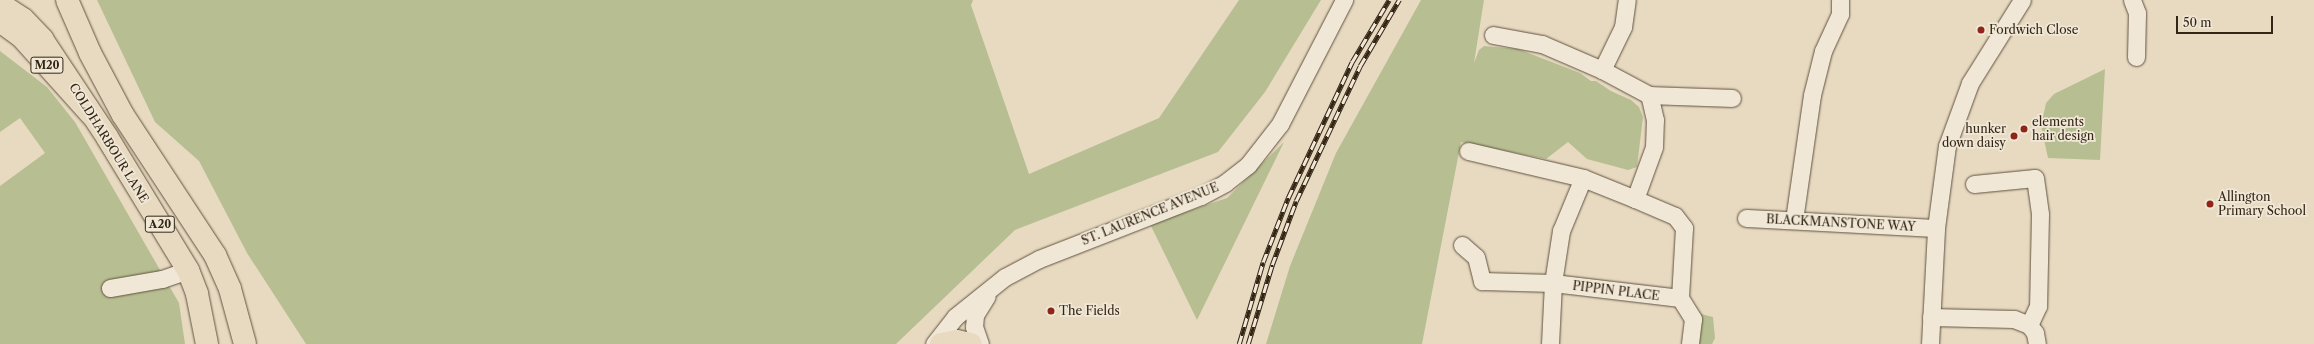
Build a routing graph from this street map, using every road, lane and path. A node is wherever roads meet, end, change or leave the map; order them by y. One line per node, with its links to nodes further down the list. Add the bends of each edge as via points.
1 (67, 0): 31 (main road, A20, via 90,53 123,115 215,255 230,288)
2 (1344, 0): 24 (street, ST. LAURENCE AVENUE, via 1280,124 1248,165 1225,183 1201,196 1039,259)
3 (1627, 0): 11 (street, via 1623,27)
4 (1840, 0): 20 (street, via 1840,14 1823,51 1812,94)
5 (2022, 0): 21 (street, via 1970,83 1953,125 1942,171)
6 (2132, 0): 10 (street, via 2138,14)
7 (0, 4): 14 (main road, COLDHARBOUR LANE / A20, via 23,19 42,39)
8 (0, 21): 14 (main road, M20, via 21,36)
9 (1493, 35): 11 (street, via 1542,44)
10 (2136, 57)
11 (1602, 70): 12 (street)
12 (1649, 95): 13 (street); 18 (street, via 1655,120 1654,147)
13 (1732, 98)
14 (91, 114): 23 (main road, COLDHARBOUR LANE / A20)
15 (1468, 151): 16 (street)
16 (1583, 178): 18 (street); 25 (street, via 1561,231)
17 (1974, 184): 29 (street, via 2035,178 2040,214 2038,306)
18 (1634, 199): 27 (street, via 1675,216 1684,228)
19 (1746, 218): 20 (street, BLACKMANSTONE WAY)
20 (1794, 220): 21 (street, BLACKMANSTONE WAY)
21 (1936, 228): 28 (street)
22 (1462, 245): 25 (street, PIPPIN PLACE, via 1476,257 1482,281)
23 (188, 270): 26 (street, via 162,279); 30 (main road, COLDHARBOUR LANE / A20, via 197,294)
24 (1005, 277): 32 (street, ST. LAURENCE AVENUE, via 955,317); 35 (street, ST. LAURENCE AVENUE, via 981,303 975,315 974,327)
25 (1552, 283): 27 (street, PIPPIN PLACE); 36 (street)
26 (110, 288)
27 (1680, 298): 37 (street, via 1693,319)
28 (1931, 317): 29 (street, via 2014,319); 38 (street)
29 (2029, 325): 39 (street, via 2035,333)
30 (207, 344)
31 (245, 344)
32 (934, 344)
33 (941, 344): 34 (main road, via 957,341)
34 (971, 344)
35 (980, 344)
36 (1550, 344)
37 (1690, 344)
38 (1930, 344)
39 (2037, 344)

